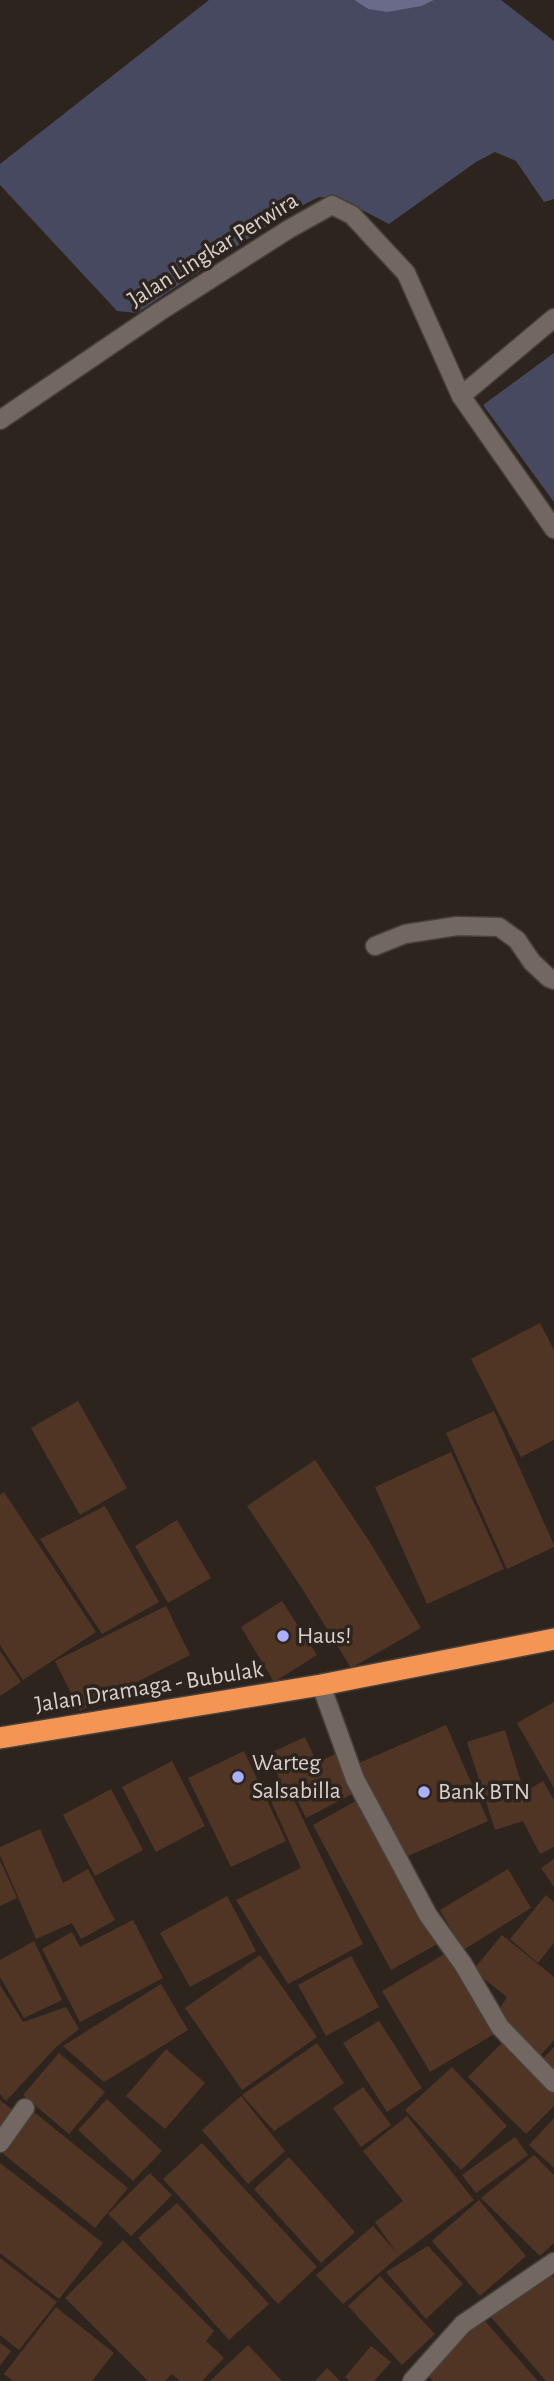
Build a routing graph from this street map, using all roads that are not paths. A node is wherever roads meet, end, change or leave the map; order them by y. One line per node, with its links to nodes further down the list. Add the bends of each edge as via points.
1 (554, 318): 2 (street)
2 (461, 396): 3 (street, Jalan Lingkar Perwira, via 406,274 352,215 332,205 191,291); 4 (street, Jalan Lingkar Perwira)
3 (0, 420)
4 (554, 529)
5 (375, 946): 6 (street, via 405,933 457,926 499,927)
6 (554, 980)
7 (554, 1639): 8 (highway, Jalan Dramaga - Bubulak)
8 (321, 1685): 9 (highway, Jalan Dramaga - Bubulak); 10 (street, via 355,1779 428,1914 500,2027)
9 (0, 1738)
10 (554, 2083)
11 (25, 2108): 12 (street)
12 (0, 2143)
13 (554, 2262): 14 (street, via 463,2324)
14 (412, 2381)

